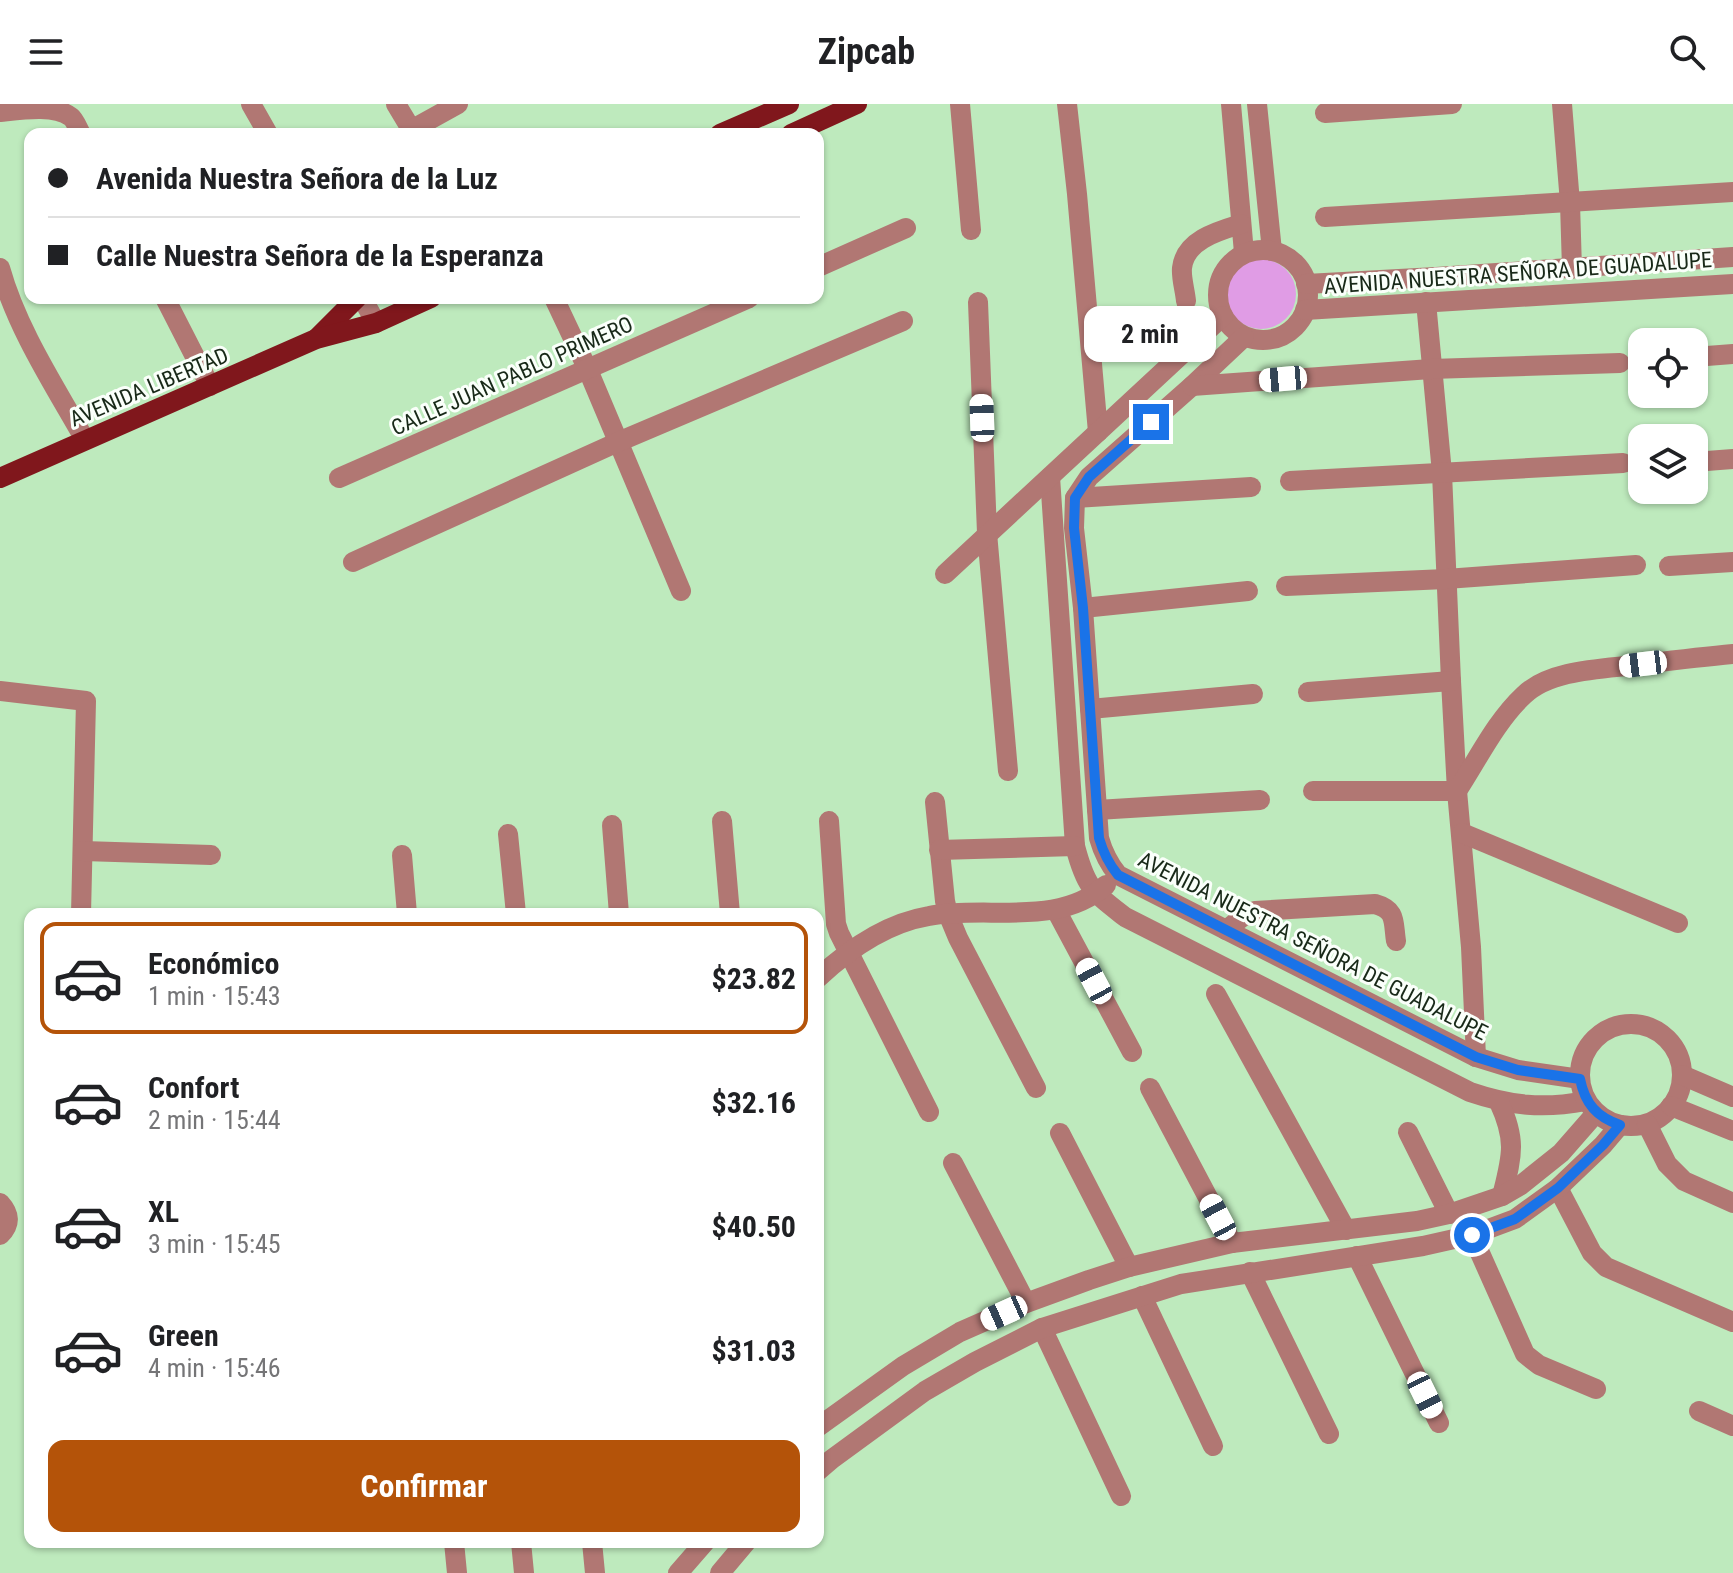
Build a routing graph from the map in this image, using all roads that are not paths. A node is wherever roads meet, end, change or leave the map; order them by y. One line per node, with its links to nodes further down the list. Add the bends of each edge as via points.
1 (251, 104): 15 (street)
2 (396, 104): 16 (street)
3 (458, 104): 17 (street)
4 (789, 104): 18 (main road)
5 (857, 104): 19 (main road)
6 (960, 104): 25 (street)
7 (1067, 104): 56 (street)
8 (1231, 104): 23 (street)
9 (1257, 104): 26 (street)
10 (1452, 104): 13 (street)
11 (1562, 104): 21 (street)
12 (0, 112): 14 (street, via 57,110 72,117)
13 (1325, 113)
14 (78, 128)
15 (265, 128)
16 (410, 128)
17 (419, 128)
18 (734, 128)
19 (804, 128)
20 (1733, 192): 21 (street)
21 (1570, 203): 22 (street); 30 (street)
22 (1325, 217)
23 (1241, 224): 27 (street); 34 (street, via 1211,235 1186,253)
24 (906, 228): 29 (street)
25 (971, 230)
26 (1272, 251): 27 (street); 32 (street, via 1294,262)
27 (1244, 253): 44 (street, via 1232,261 1218,287)
28 (1733, 257): 30 (street, AVENIDA NUESTRA SEÑORA DE GUADALUPE)
29 (824, 264)
30 (1572, 269): 32 (street, AVENIDA NUESTRA SEÑORA DE GUADALUPE)
31 (2, 282): 57 (street)
32 (1306, 284): 43 (street)
33 (1733, 284): 36 (street, AVENIDA NUESTRA SEÑORA DE GUADALUPE)
34 (1186, 301)
35 (978, 302): 69 (street)
36 (1426, 302): 43 (street, AVENIDA NUESTRA SEÑORA DE GUADALUPE); 52 (street)
37 (168, 304): 54 (street)
38 (353, 304): 48 (main road, AVENIDA LIBERTAD)
39 (363, 304): 46 (street)
40 (418, 304): 46 (main road, AVENIDA LIBERTAD)
41 (557, 304): 53 (street)
42 (736, 304): 53 (street, CALLE JUAN PABLO PRIMERO)
43 (1305, 310): 47 (street, via 1298,323 1274,339)
44 (1223, 316): 47 (street); 56 (street)
45 (903, 321): 58 (street)
46 (376, 323): 48 (main road, AVENIDA LIBERTAD)
47 (1244, 337): 55 (street)
48 (316, 339): 54 (main road, AVENIDA LIBERTAD)
49 (1733, 354): 50 (street)
50 (1708, 356)
51 (1620, 363): 52 (street)
52 (1431, 369): 55 (street); 62 (street)
53 (588, 370): 58 (street); 65 (street, CALLE JUAN PABLO PRIMERO)
54 (210, 386): 57 (main road, AVENIDA LIBERTAD)
55 (1192, 386): 68 (street, via 1089,477)
56 (1098, 432): 63 (street)
57 (85, 440): 64 (main road, AVENIDA LIBERTAD)
58 (618, 442): 70 (street); 77 (street)
59 (1733, 459): 60 (street)
60 (1708, 461)
61 (1623, 463): 62 (street)
62 (1442, 473): 66 (street); 75 (street)
63 (1050, 477): 69 (street); 97 (street)
64 (0, 478)
65 (339, 478)
66 (1290, 481)
67 (1251, 487): 68 (street)
68 (1075, 498): 79 (street, AVENIDA NUESTRA SEÑORA DE GUADALUPE)
69 (987, 533): 74 (street); 86 (street)
70 (353, 562)
71 (1733, 562): 73 (street)
72 (1636, 565): 75 (street)
73 (1669, 566)
74 (945, 574)
75 (1446, 579): 76 (street); 81 (street)
76 (1286, 586)
77 (681, 591)
78 (1248, 591): 79 (street)
79 (1083, 608): 85 (street, AVENIDA NUESTRA SEÑORA DE GUADALUPE)
80 (1733, 654): 88 (street, via 1566,674 1541,684 1510,710)
81 (1451, 681): 83 (street); 88 (street)
82 (0, 691): 99 (street, via 86,701)
83 (1308, 692)
84 (1253, 694): 85 (street)
85 (1090, 709): 91 (street, AVENIDA NUESTRA SEÑORA DE GUADALUPE)
86 (1008, 771)
87 (1313, 791): 88 (street)
88 (1457, 791): 95 (street)
89 (1260, 800): 91 (street)
90 (935, 802): 98 (street)
91 (1097, 810): 102 (street, AVENIDA NUESTRA SEÑORA DE GUADALUPE, via 1099,838)
92 (722, 821): 108 (street)
93 (829, 821): 114 (street, via 836,924)
94 (612, 825): 107 (street)
95 (1462, 833): 111 (street); 118 (street)
96 (508, 834): 106 (street)
97 (1075, 846): 98 (street); 103 (street)
98 (939, 850): 110 (street)
99 (83, 851): 100 (street); 104 (street)
100 (211, 855)
101 (402, 855): 105 (street)
102 (1118, 875): 103 (street); 112 (street, AVENIDA NUESTRA SEÑORA DE GUADALUPE)
103 (1096, 894): 109 (street); 124 (street, via 1125,917)
104 (81, 908)
105 (406, 908)
106 (515, 908)
107 (619, 908)
108 (729, 908)
109 (1056, 910): 110 (street); 117 (street)
110 (948, 914): 114 (street, via 901,925); 121 (street)
111 (1678, 923)
112 (1226, 930): 113 (street, via 1255,911 1375,904 1393,915); 118 (street, AVENIDA NUESTRA SEÑORA DE GUADALUPE)
113 (1396, 941)
114 (847, 953): 115 (street); 127 (street)
115 (824, 973)
116 (1216, 994): 140 (street)
117 (1132, 1052)
118 (1476, 1057): 120 (street, AVENIDA NUESTRA SEÑORA DE GUADALUPE, via 1518,1070)
119 (1682, 1075): 120 (street, via 1675,1050 1658,1031 1624,1024 1591,1043); 123 (street); 125 (street)
120 (1580, 1079): 126 (street)
121 (1036, 1088)
122 (1150, 1088): 142 (street)
123 (1733, 1097)
124 (1499, 1102): 126 (street); 135 (street, via 1511,1136)
125 (1671, 1106): 128 (street); 130 (street)
126 (1591, 1107): 129 (street); 135 (street, via 1561,1153)
127 (929, 1112)
128 (1647, 1124): 129 (street); 137 (street, via 1667,1164 1684,1181)
129 (1620, 1125): 134 (street)
130 (1733, 1131)
131 (1408, 1132): 138 (street)
132 (1060, 1133): 144 (street)
133 (953, 1163): 147 (street)
134 (1558, 1188): 141 (street, via 1515,1219); 148 (street, via 1598,1261)
135 (1502, 1196): 138 (street)
136 (0, 1203): 139 (street, via 9,1216)
137 (1733, 1203)
138 (1449, 1214): 140 (street)
139 (4, 1229)
140 (1346, 1230): 142 (street)
141 (1472, 1235): 143 (street); 150 (street, via 1525,1354)
142 (1232, 1243): 144 (street)
143 (1357, 1256): 145 (street); 153 (street)
144 (1129, 1267): 147 (street)
145 (1250, 1272): 146 (street); 155 (street)
146 (1142, 1296): 149 (street); 156 (street)
147 (1026, 1303): 152 (street, via 960,1332)
148 (1733, 1322)
149 (1042, 1328): 157 (street, via 925,1391); 158 (street)
150 (1596, 1389)
151 (1699, 1411): 154 (street)
152 (824, 1423)
153 (1439, 1423)
154 (1733, 1426)
155 (1329, 1434)
156 (1213, 1446)
157 (824, 1466)
158 (1121, 1496)
159 (455, 1548): 164 (street)
160 (522, 1548): 165 (street)
161 (593, 1548): 166 (street)
162 (700, 1548): 167 (street)
163 (741, 1548): 168 (street)
164 (457, 1573)
165 (524, 1573)
166 (595, 1573)
167 (678, 1573)
168 (720, 1573)

